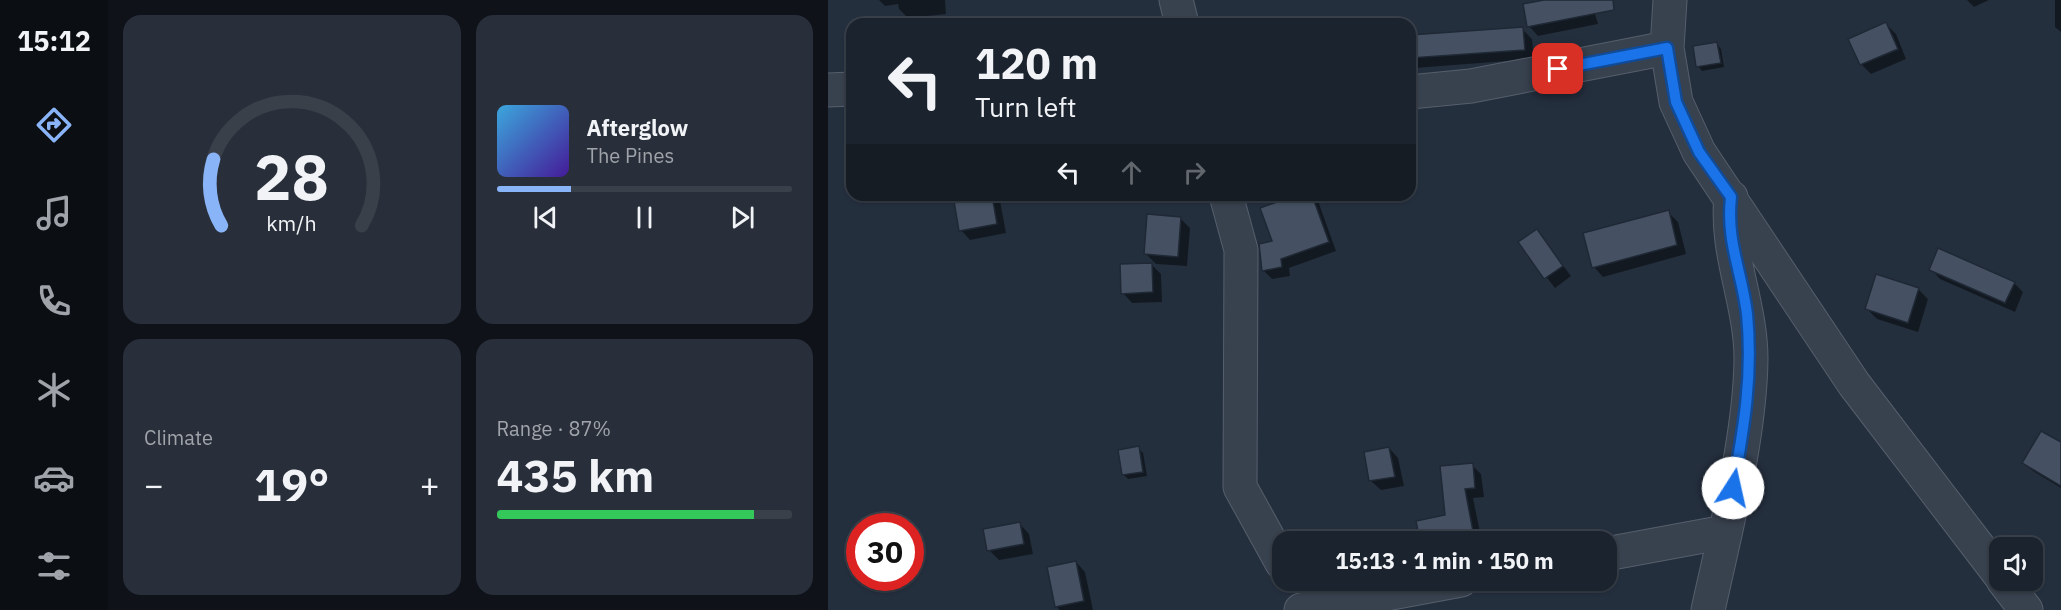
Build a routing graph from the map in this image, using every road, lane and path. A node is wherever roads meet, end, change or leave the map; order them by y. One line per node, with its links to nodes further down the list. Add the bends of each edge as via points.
1 (1176, 0): 3 (street)
2 (1670, 0): 4 (street)
3 (1180, 18)
4 (1667, 48): 7 (street, via 1471,86); 8 (street, via 1676,102 1699,152)
5 (846, 89): 6 (street)
6 (828, 90)
7 (1416, 91)
8 (1731, 197): 10 (street, via 1728,223 1751,356 1749,399); 13 (street, via 1854,384)
9 (1228, 201): 11 (street, via 1241,250 1240,487)
10 (1725, 532): 12 (street); 18 (street)
11 (1272, 545)
12 (1617, 552)
13 (1989, 561)
14 (1297, 591): 17 (street)
15 (1404, 591): 17 (street)
16 (2011, 591): 19 (street)
17 (1306, 610)
18 (1708, 610)
19 (2026, 610)

